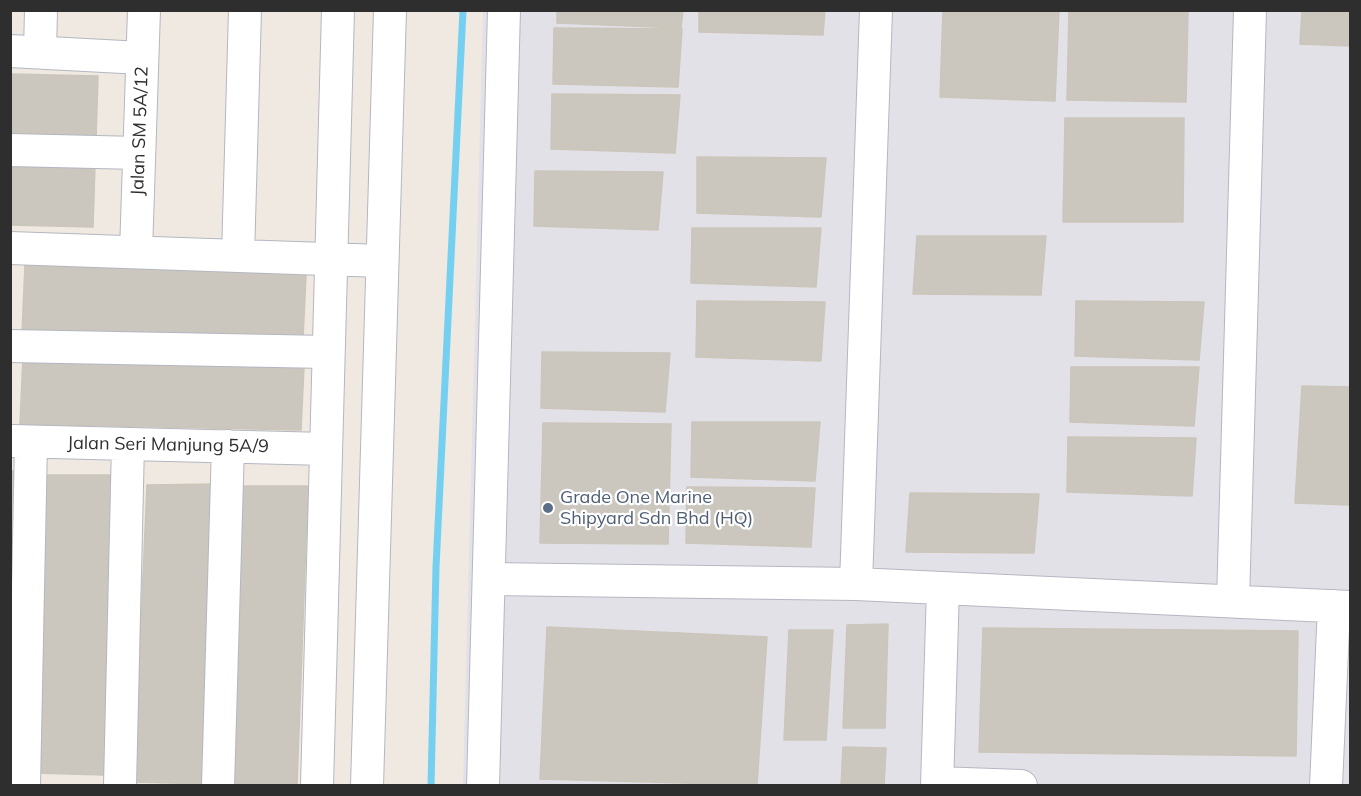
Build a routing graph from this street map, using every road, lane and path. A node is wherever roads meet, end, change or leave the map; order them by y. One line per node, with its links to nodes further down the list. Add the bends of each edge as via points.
1 (41, 10): 9 (street)
2 (144, 10): 10 (street, Jalan SM 5A/12)
3 (245, 10): 15 (street)
4 (338, 10): 16 (street)
5 (390, 10): 17 (street)
6 (504, 10): 24 (street)
7 (876, 10): 25 (street)
8 (1250, 10): 27 (street)
9 (25, 52): 10 (street)
10 (142, 58): 12 (street, Jalan SM 5A/12)
11 (10, 150): 12 (street)
12 (139, 153): 14 (street, Jalan SM 5A/12)
13 (10, 248): 14 (street)
14 (136, 252): 15 (street)
15 (238, 256): 16 (street)
16 (330, 259): 17 (street); 19 (street)
17 (382, 261): 34 (street)
18 (10, 346): 19 (street)
19 (328, 352): 23 (street)
20 (21, 442): 21 (street, Jalan Seri Manjung 5A/9); 30 (street)
21 (128, 444): 22 (street, Jalan Seri Manjung 5A/9); 31 (street)
22 (228, 446): 23 (street, Jalan Seri Manjung 5A/9); 32 (street)
23 (326, 449): 33 (street)
24 (489, 579): 25 (street); 35 (street)
25 (856, 584): 26 (street)
26 (943, 588): 27 (street); 29 (street)
27 (1233, 601): 28 (street)
28 (1342, 606): 37 (street)
29 (937, 784): 36 (street)
30 (24, 786)
31 (120, 786)
32 (218, 786)
33 (316, 786)
34 (367, 786)
35 (483, 786)
36 (1021, 786)
37 (1326, 786)

